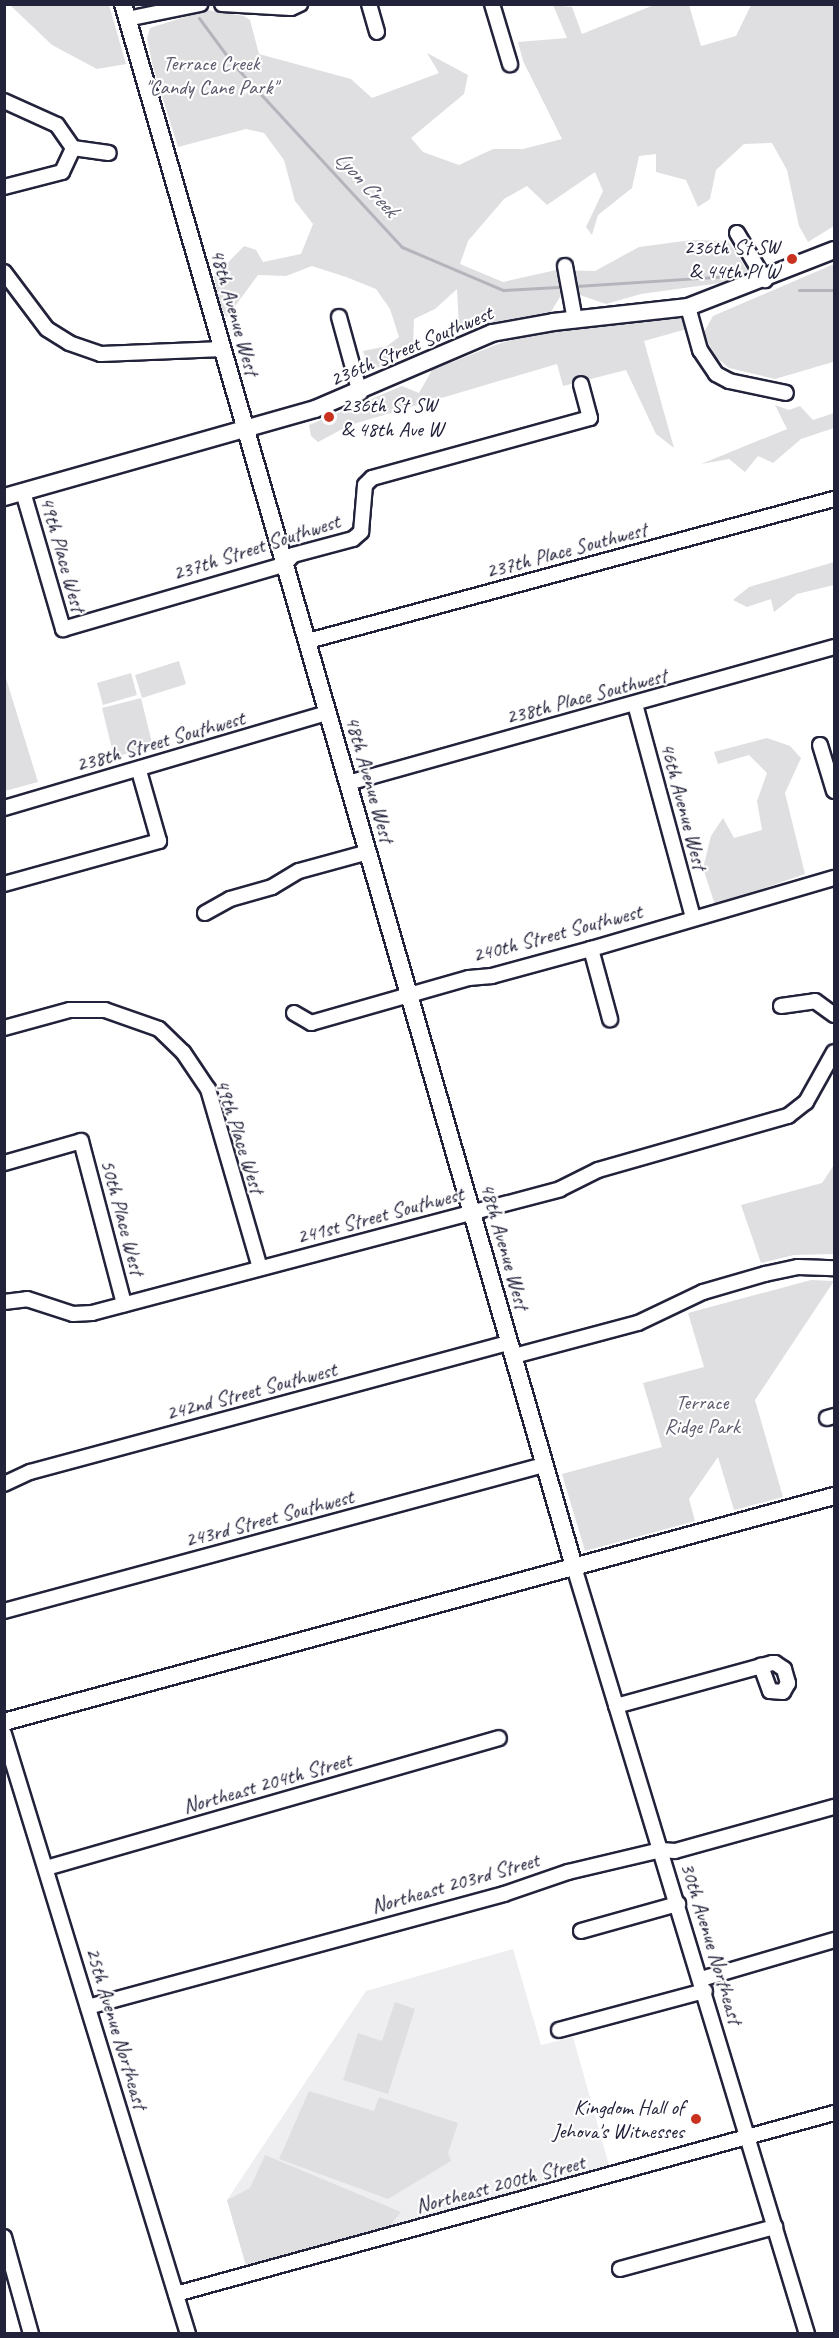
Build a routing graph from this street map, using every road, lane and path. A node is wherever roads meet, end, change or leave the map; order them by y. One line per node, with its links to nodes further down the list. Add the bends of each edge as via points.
1 (200, 4): 6 (street)
2 (222, 4): 3 (street, via 291,8)
3 (300, 4)
4 (369, 4): 7 (street)
5 (492, 4): 8 (street)
6 (125, 12): 21 (main road, 48th Avenue West)
7 (377, 32)
8 (510, 64)
9 (4, 101): 10 (street, via 57,125)
10 (73, 148): 11 (street); 12 (street, via 62,172)
11 (109, 153)
12 (4, 187)
13 (736, 233): 17 (street)
14 (834, 250): 17 (main road, 236th Street Southwest)
15 (565, 266): 20 (street)
16 (4, 272): 21 (street, via 47,329 69,343 101,354)
17 (765, 280): 18 (main road, 236th Street Southwest)
18 (688, 307): 20 (main road, 236th Street Southwest); 24 (street, via 700,350 716,374 729,381)
19 (339, 317): 23 (street)
20 (575, 320): 23 (main road, 236th Street Southwest, via 492,333)
21 (223, 349): 25 (main road, 48th Avenue West)
22 (581, 384): 29 (street, 237th Street Southwest, via 590,418 382,473 365,485 361,532 353,539 293,555)
23 (360, 393): 25 (main road, 236th Street Southwest)
24 (786, 393)
25 (245, 429): 26 (main road, 236th Street Southwest); 29 (main road, 48th Avenue West)
26 (23, 492): 27 (main road, 236th Street Southwest); 30 (street, 49th Place West)
27 (4, 497)
28 (834, 500): 31 (street, 237th Place Southwest)
29 (284, 564): 30 (street, 237th Street Southwest); 31 (main road, 48th Avenue West)
30 (63, 629)
31 (308, 641): 34 (main road, 48th Avenue West)
32 (834, 647): 33 (street, 238th Place Southwest)
33 (635, 704): 37 (street, 238th Place Southwest); 44 (street, 46th Avenue West)
34 (327, 713): 36 (street, 238th Street Southwest); 37 (main road, 48th Avenue West)
35 (820, 745): 38 (street)
36 (138, 771): 39 (street, 238th Street Southwest); 42 (street, via 159,841)
37 (348, 783): 40 (main road, 48th Avenue West)
38 (834, 791)
39 (4, 808)
40 (368, 852): 43 (street, via 299,871 272,887 230,899); 46 (main road, 48th Avenue West)
41 (834, 878): 44 (street, 240th Street Southwest)
42 (4, 884)
43 (205, 913)
44 (693, 918): 45 (street, 240th Street Southwest)
45 (591, 949): 46 (street, 240th Street Southwest); 50 (street)
46 (409, 996): 48 (street, 240th Street Southwest, via 311,1023); 54 (main road, 48th Avenue West)
47 (782, 1006): 49 (street, via 815,1001)
48 (294, 1013)
49 (834, 1015)
50 (610, 1019)
51 (4, 1028): 55 (street, 49th Place West, via 70,1010 105,1010 159,1029 183,1052 208,1089)
52 (834, 1052): 54 (street, 241st Street Southwest, via 806,1102 788,1116 598,1170 560,1189)
53 (4, 1163): 58 (street, 50th Place West, via 81,1141)
54 (472, 1212): 55 (street, 241st Street Southwest); 59 (main road, 48th Avenue West)
55 (260, 1268): 58 (street, 241st Street Southwest)
56 (834, 1268): 59 (street, 242nd Street Southwest, via 798,1267 755,1277 703,1292 638,1323)
57 (4, 1302): 58 (street, 241st Street Southwest, via 27,1299 73,1314)
58 (124, 1304)
59 (512, 1350): 60 (main road, 48th Avenue West); 61 (street, 242nd Street Southwest, via 30,1472)
60 (544, 1466): 63 (main road, 48th Avenue West); 64 (street, 243rd Street Southwest)
61 (4, 1484)
62 (834, 1496): 63 (main road)
63 (574, 1567): 66 (street, 30th Avenue Northeast); 67 (main road)
64 (4, 1611)
65 (761, 1666): 66 (street)
66 (616, 1706): 71 (street, 30th Avenue Northeast)
67 (4, 1722)
68 (4, 1734): 72 (street, 25th Avenue Northeast)
69 (499, 1738): 72 (street, Northeast 204th Street)
70 (834, 1807): 71 (street, Northeast 203rd Street, via 675,1851)
71 (661, 1850): 73 (street, 30th Avenue Northeast); 77 (street, Northeast 203rd Street, via 568,1872 504,1894)
72 (46, 1868): 77 (street, 25th Avenue Northeast)
73 (678, 1904): 74 (street); 76 (street, 30th Avenue Northeast)
74 (581, 1931)
75 (834, 1940): 76 (street)
76 (703, 1985): 78 (street); 80 (street, 30th Avenue Northeast)
77 (88, 2007): 84 (street, 25th Avenue Northeast)
78 (559, 2030)
79 (834, 2114): 80 (street, Northeast 200th Street)
80 (748, 2137): 81 (street, 30th Avenue Northeast); 84 (street, Northeast 200th Street)
81 (775, 2227): 83 (street); 87 (street, 30th Avenue Northeast)
82 (4, 2237): 85 (street)
83 (620, 2269)
84 (176, 2294): 86 (street, 25th Avenue Northeast)
85 (31, 2333)
86 (188, 2334)
87 (807, 2334)

